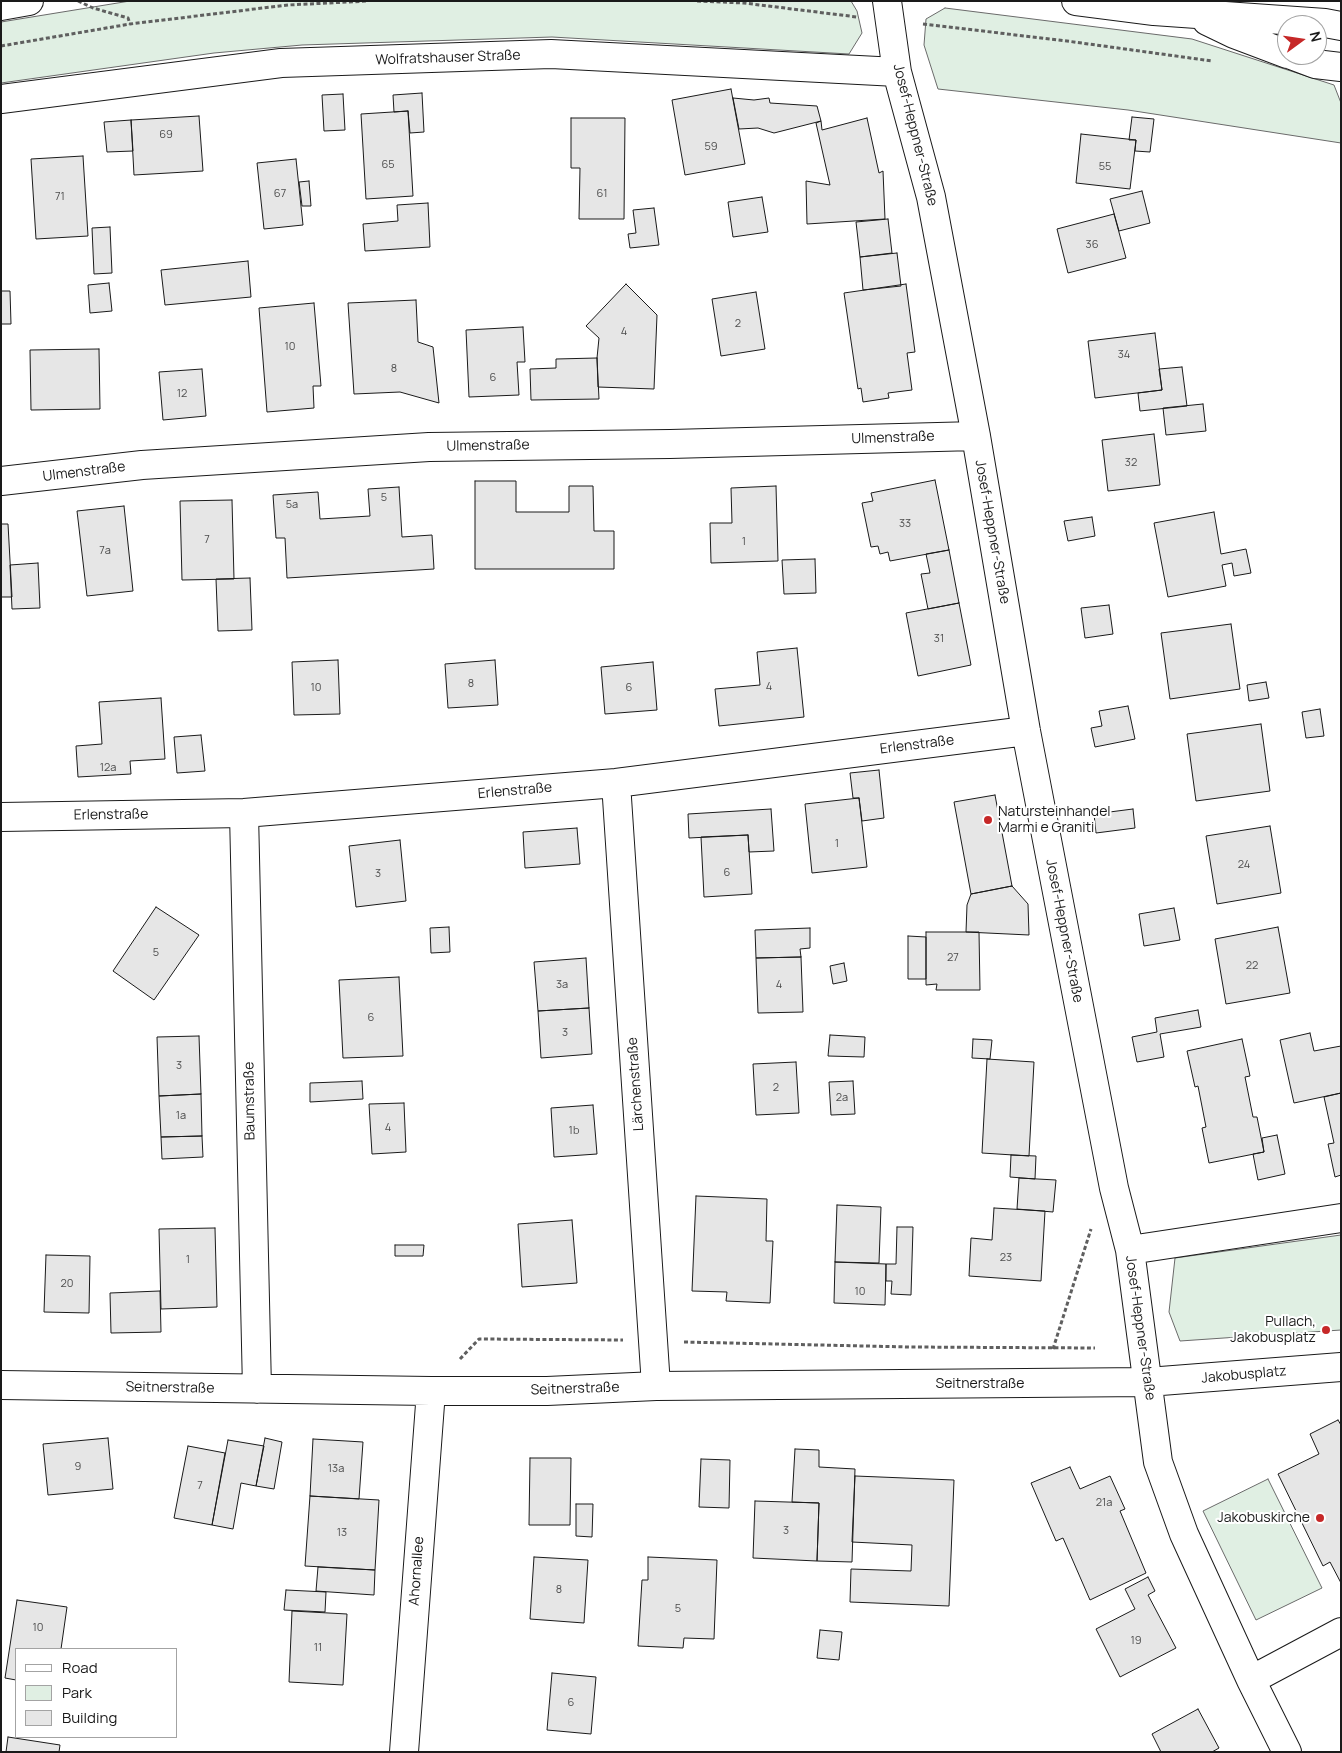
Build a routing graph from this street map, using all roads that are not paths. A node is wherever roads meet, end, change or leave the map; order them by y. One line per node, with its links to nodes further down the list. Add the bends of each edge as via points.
1 (29, 1): 3 (street)
2 (1076, 1): 5 (street)
3 (1, 6)
4 (888, 11): 10 (street, Josef-Heppner-Straße)
5 (1192, 14): 6 (street); 7 (street)
6 (1341, 26)
7 (1277, 50)
8 (1324, 65): 9 (street)
9 (1341, 67)
10 (897, 72): 11 (street, Wolfratshauser Straße, via 551,54 281,63); 12 (street, Josef-Heppner-Straße, via 931,196)
11 (1, 99)
12 (976, 436): 13 (street, Ulmenstraße, via 429,447 142,465); 14 (street, Josef-Heppner-Straße)
13 (1, 481)
14 (1026, 731): 15 (street, Erlenstraße); 19 (street, Josef-Heppner-Straße, via 1114,1188)
15 (616, 782): 16 (street, Erlenstraße); 23 (street, Lärchenstraße)
16 (244, 813): 17 (street, Erlenstraße); 24 (street, Baumstraße)
17 (1, 817)
18 (1341, 1218): 19 (street)
19 (1130, 1250): 21 (street, Josef-Heppner-Straße)
20 (1341, 1367): 21 (street, Jakobusplatz)
21 (1148, 1382): 23 (street, Seitnerstraße); 27 (street, Josef-Heppner-Straße, via 1158,1462 1184,1534)
22 (1, 1385): 24 (street, Seitnerstraße)
23 (656, 1386): 25 (street, Seitnerstraße, via 547,1391)
24 (257, 1389): 25 (street, Seitnerstraße)
25 (431, 1391): 28 (street, Ahornallee)
26 (1341, 1632): 27 (street)
27 (1251, 1680): 29 (street, Josef-Heppner-Straße)
28 (404, 1752)
29 (1286, 1752)

